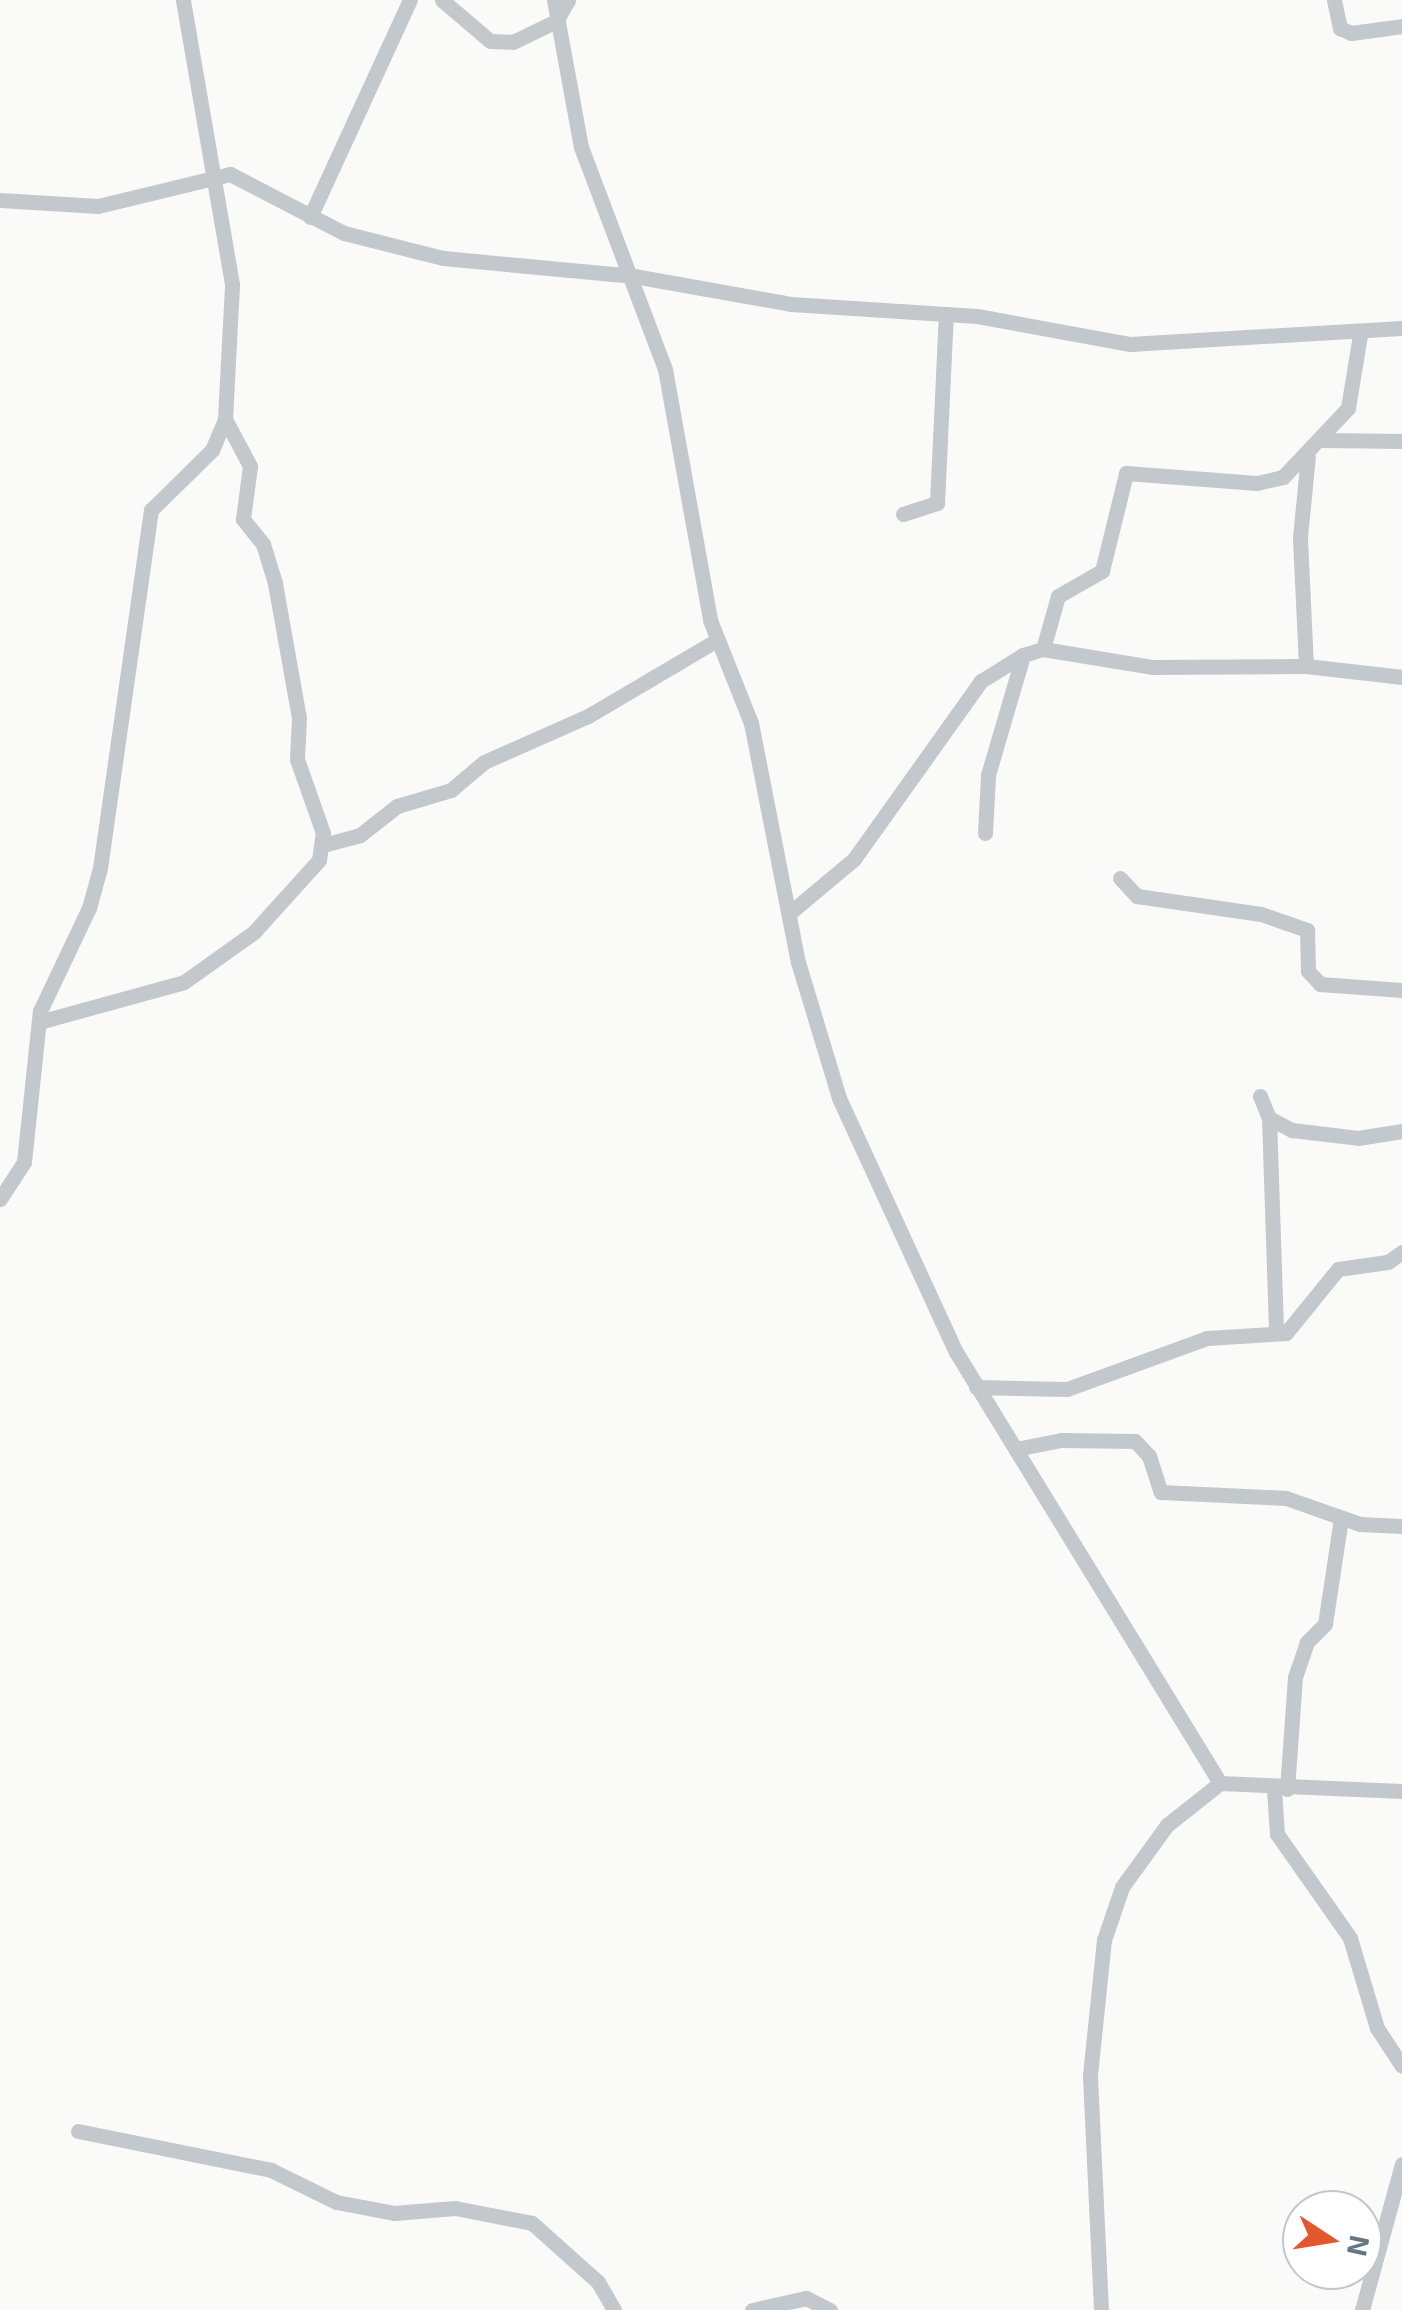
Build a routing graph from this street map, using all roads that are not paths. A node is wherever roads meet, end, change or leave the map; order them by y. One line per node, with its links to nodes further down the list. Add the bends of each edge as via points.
1 (183, 0): 9 (street)
2 (410, 0): 11 (street)
3 (442, 0): 7 (street, via 490,41 530,38)
4 (554, 0): 7 (street)
5 (568, 0): 7 (street)
6 (1334, 0): 8 (street, via 1340,28 1350,33)
7 (556, 21): 12 (street, via 581,147)
8 (1402, 26)
9 (214, 178): 10 (street, via 98,206); 11 (street, via 251,179); 16 (street, via 232,284)
10 (0, 200)
11 (310, 217): 12 (street, via 442,258)
12 (634, 276): 13 (street, via 791,304); 21 (street, via 665,369)
13 (946, 314): 15 (street, via 1130,344); 20 (street, via 939,492 930,510)
14 (1402, 328): 15 (street)
15 (1360, 334): 17 (street, via 1353,396)
16 (225, 419): 27 (street, via 250,466 243,519 263,544 274,583 299,718 298,759 313,788); 31 (street, via 212,450 151,510 100,868)
17 (1324, 440): 18 (street); 19 (street)
18 (1402, 441)
19 (1308, 456): 22 (street, via 1283,476 1257,483 1126,472 1102,571 1058,596); 24 (street, via 1300,537)
20 (903, 514)
21 (718, 640): 27 (street, via 588,716 484,762 451,790 397,806 360,835); 29 (street, via 751,723)
22 (1042, 649): 23 (street); 24 (street, via 1152,667)
23 (1024, 655): 26 (street, via 988,776); 29 (street, via 981,681 854,859)
24 (1306, 666): 25 (street)
25 (1402, 677)
26 (985, 833)
27 (322, 845): 31 (street, via 317,865 254,932 184,982)
28 (1120, 878): 30 (street, via 1137,896 1210,904 1302,928 1308,970 1320,984)
29 (792, 911): 38 (street, via 810,1013 839,1098)
30 (1402, 990)
31 (39, 1022): 35 (street, via 24,1162)
32 (1260, 1096): 33 (street)
33 (1269, 1118): 34 (street, via 1331,1136); 37 (street)
34 (1402, 1131)
35 (0, 1199)
36 (1402, 1252): 37 (street, via 1388,1262 1338,1269 1294,1329)
37 (1276, 1333): 38 (street, via 1207,1338 1067,1389)
38 (976, 1387): 39 (street)
39 (1016, 1449): 40 (street, via 1061,1440 1135,1442 1149,1456 1161,1492 1286,1498); 42 (street)
40 (1341, 1518): 41 (street); 43 (street, via 1324,1624 1307,1642 1295,1677)
41 (1402, 1526)
42 (1220, 1784): 43 (street); 51 (street, via 1150,1844 1122,1888 1104,1940 1087,2130)
43 (1281, 1789): 44 (street); 45 (street, via 1277,1834 1350,1938 1376,2028)
44 (1402, 1791)
45 (1402, 2066)
46 (78, 2131): 48 (street, via 271,2170 336,2202 394,2212 455,2208 532,2223 598,2282)
47 (1402, 2164): 52 (street)
48 (614, 2310)
49 (752, 2310): 50 (street, via 806,2298)
50 (830, 2310)
51 (1101, 2310)
52 (1362, 2310)

